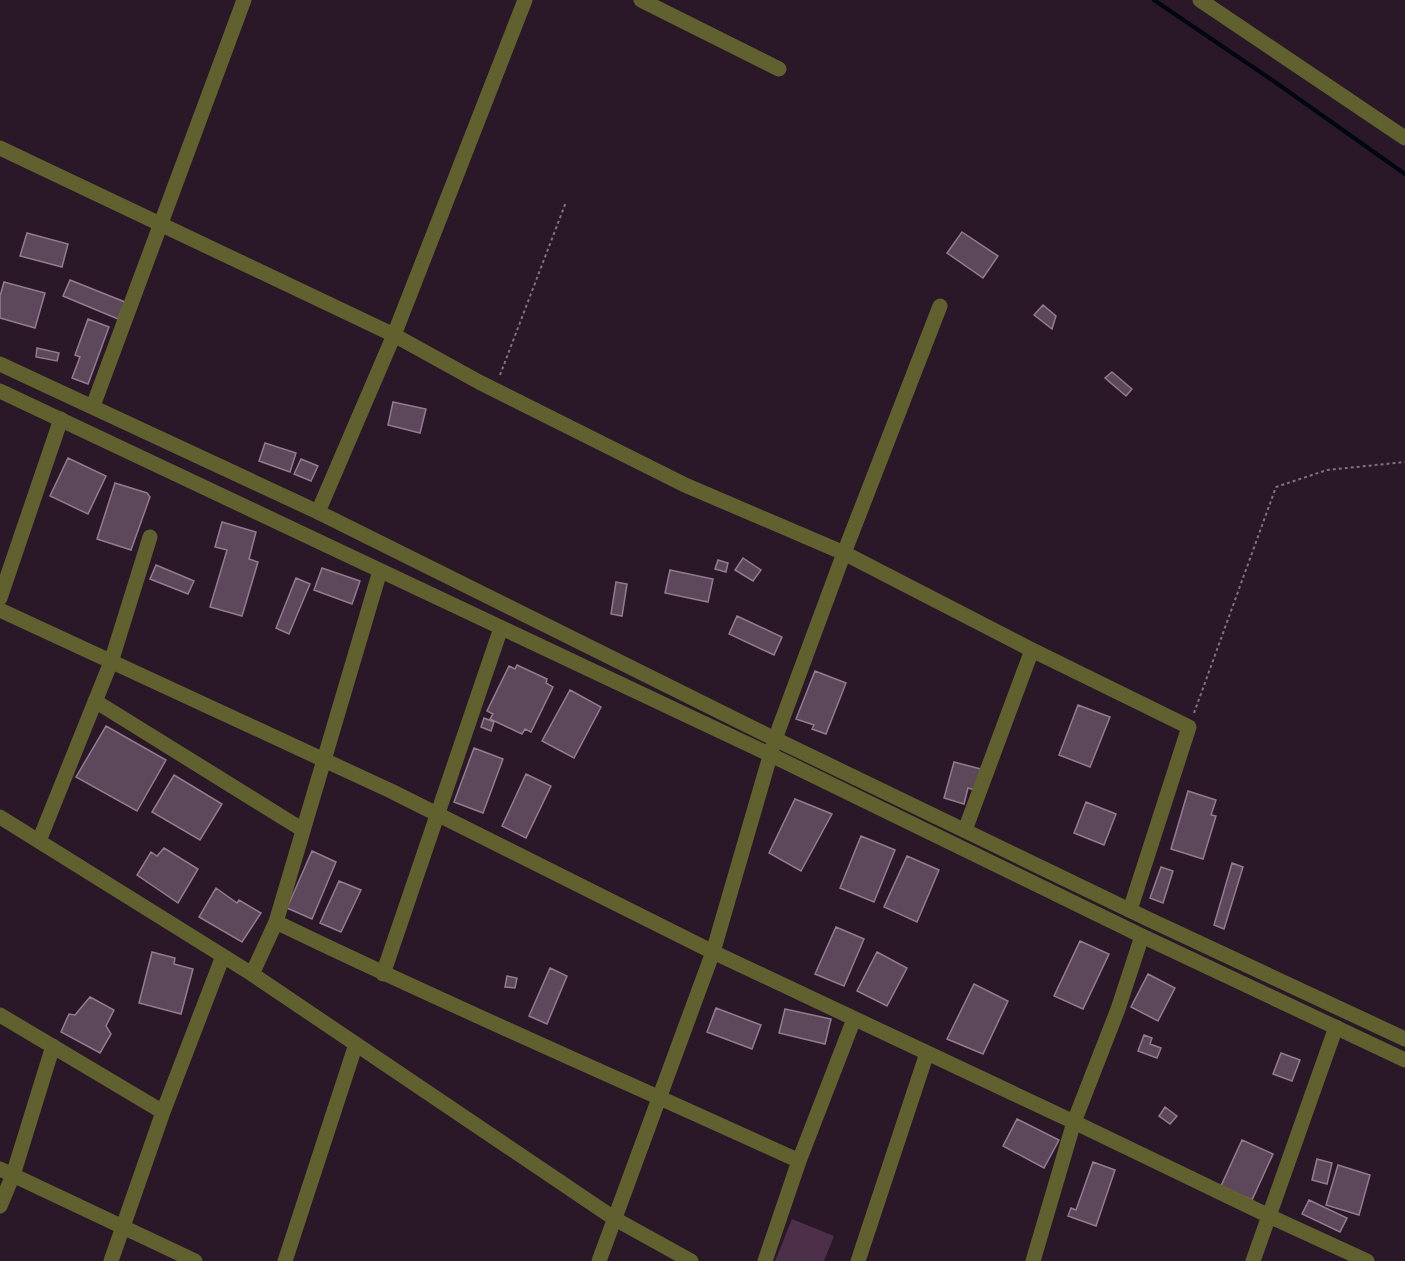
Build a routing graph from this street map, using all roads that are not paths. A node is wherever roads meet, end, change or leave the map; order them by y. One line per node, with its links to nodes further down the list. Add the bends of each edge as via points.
1 (244, 0): 8 (street)
2 (525, 0): 10 (street)
3 (641, 0): 5 (street)
4 (1200, 0): 6 (street)
5 (779, 69)
6 (1405, 138)
7 (0, 148): 8 (street)
8 (161, 225): 10 (street); 13 (street)
9 (940, 306): 17 (street)
10 (394, 335): 15 (street); 17 (street, via 685,485)
11 (0, 364): 13 (street)
12 (0, 391): 14 (street)
13 (93, 406): 15 (street)
14 (61, 419): 18 (street); 19 (street)
15 (318, 512): 25 (street)
16 (150, 537): 23 (street)
17 (844, 553): 22 (street); 25 (street)
18 (380, 571): 21 (street); 27 (street)
19 (0, 598)
20 (0, 610): 23 (street)
21 (501, 628): 26 (street); 28 (street)
22 (1032, 650): 31 (street); 33 (street, via 1189,727)
23 (111, 662): 24 (street); 27 (street)
24 (95, 701): 30 (street); 32 (street)
25 (775, 739): 26 (street); 31 (street)
26 (771, 755): 35 (street); 36 (street)
27 (324, 760): 28 (street); 30 (street)
28 (437, 815): 36 (street); 39 (street)
29 (0, 817): 32 (street)
30 (303, 830): 34 (street)
31 (965, 830): 33 (street)
32 (39, 841): 37 (street)
33 (1130, 910): 43 (street)
34 (276, 921): 38 (street); 39 (street)
35 (1142, 936): 42 (street); 50 (street)
36 (713, 952): 41 (street); 48 (street)
37 (223, 956): 38 (street); 49 (street)
38 (252, 974): 44 (street)
39 (383, 974): 48 (street)
40 (0, 1015): 45 (street)
41 (854, 1019): 46 (street); 51 (street)
42 (1336, 1027): 47 (street); 54 (street)
43 (1405, 1040)
44 (356, 1044): 55 (street); 59 (street)
45 (53, 1046): 49 (street); 52 (street)
46 (927, 1053): 50 (street); 63 (street)
47 (1405, 1060)
48 (660, 1097): 51 (street); 55 (street)
49 (163, 1112): 56 (street)
50 (1074, 1122): 54 (street); 64 (street)
51 (799, 1161): 62 (street)
52 (6, 1172): 53 (street); 56 (street)
53 (0, 1206)
54 (1269, 1216): 65 (street); 66 (street)
55 (615, 1219): 60 (street); 61 (street)
56 (124, 1227): 57 (street); 58 (street)
57 (111, 1261)
58 (195, 1261)
59 (285, 1261)
60 (599, 1261)
61 (691, 1261)
62 (765, 1261)
63 (858, 1261)
64 (1033, 1261)
65 (1253, 1261)
66 (1367, 1261)

